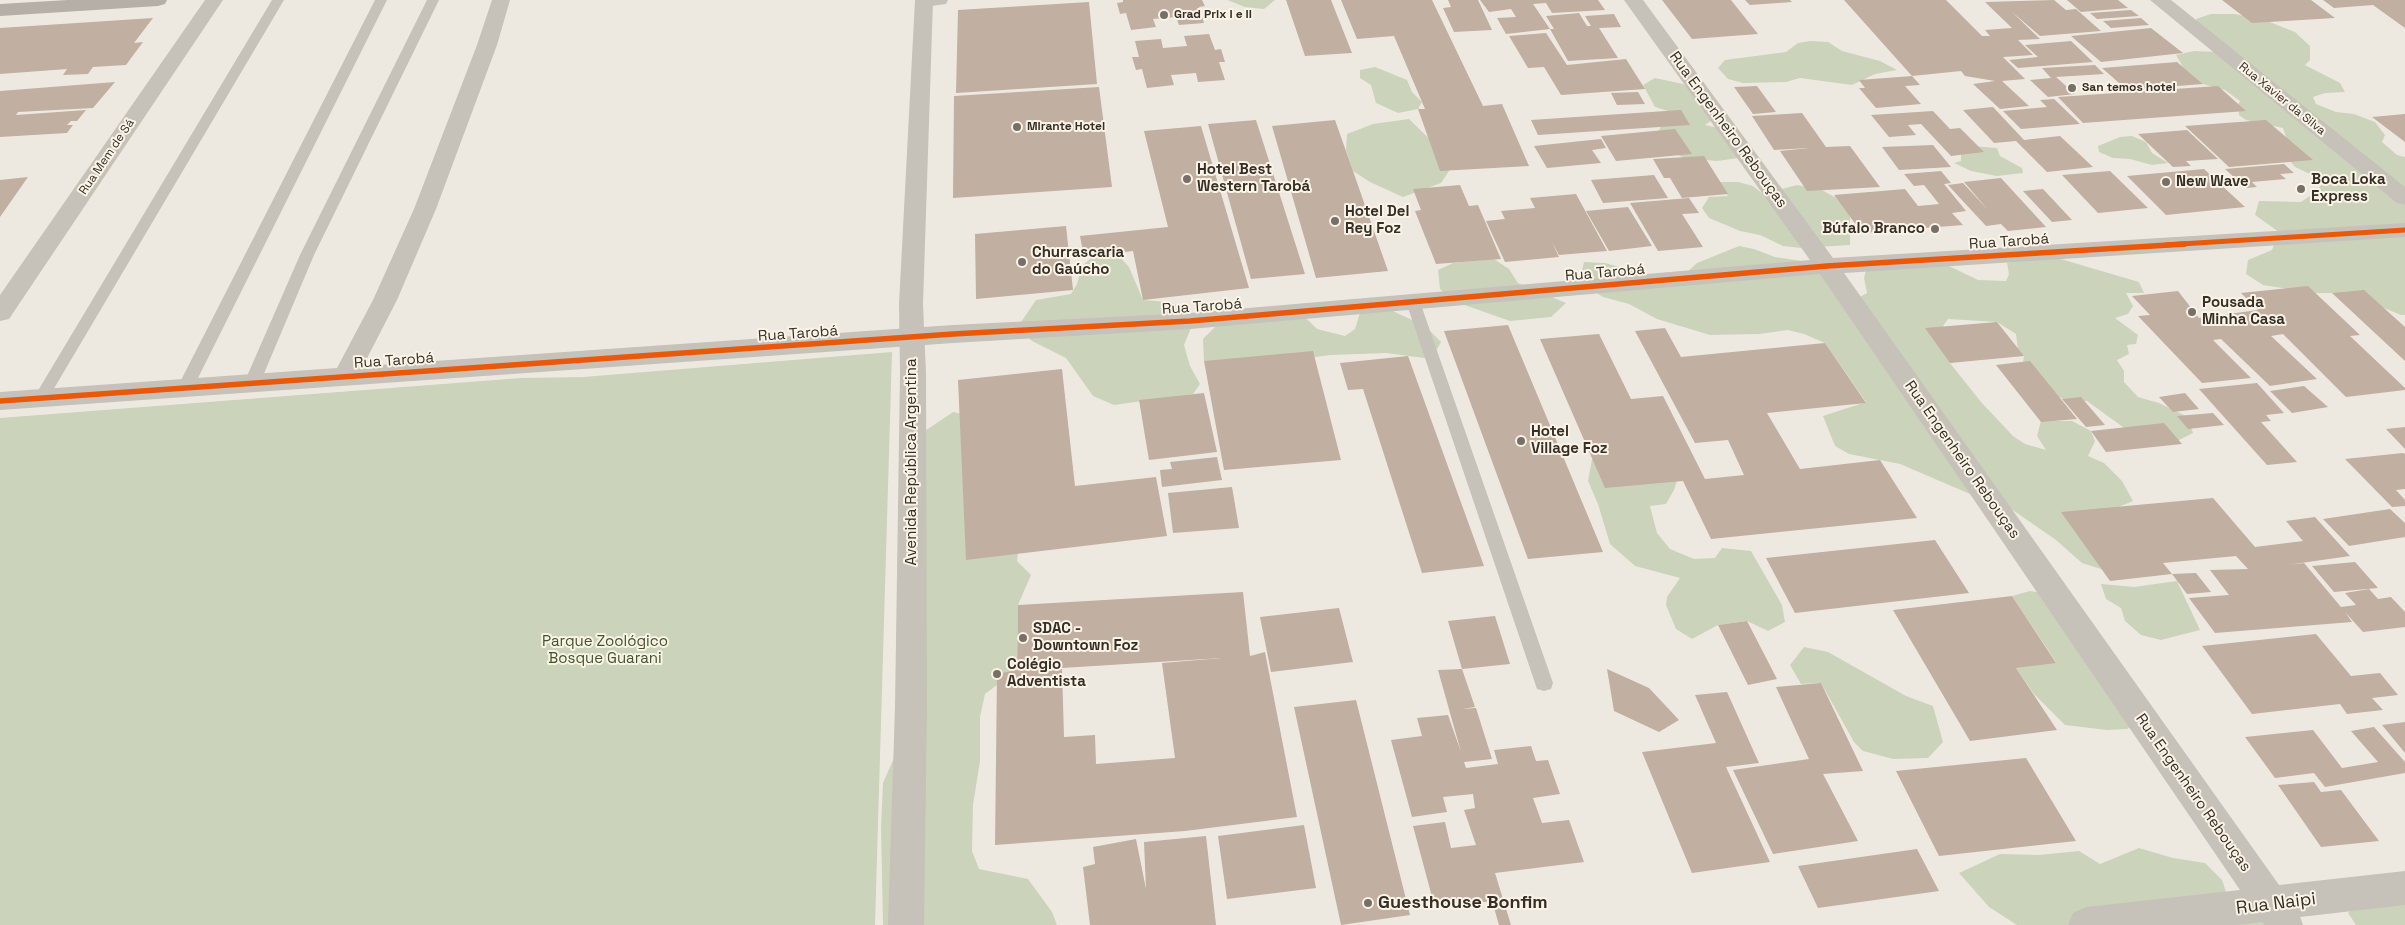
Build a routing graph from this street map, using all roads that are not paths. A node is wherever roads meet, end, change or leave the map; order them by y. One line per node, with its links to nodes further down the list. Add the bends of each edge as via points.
1 (158, 0): 11 (main road)
2 (214, 0): 16 (street, Rua Mem de Sá)
3 (278, 0): 21 (lane)
4 (382, 0): 20 (lane)
5 (433, 0): 19 (lane, via 307,255)
6 (501, 0): 18 (street, via 425,209 385,300)
7 (924, 0): 8 (street); 17 (street, Avenida República Argentina)
8 (939, 0)
9 (1633, 0): 14 (street, Rua Engenheiro Rebouças)
10 (2160, 0): 12 (street, Rua Xavier da Silva)
11 (0, 10)
12 (2405, 198)
13 (2405, 230): 14 (street, Rua Tarobá)
14 (1827, 266): 15 (street, Rua Tarobá); 25 (street, Rua Engenheiro Rebouças)
15 (1413, 302): 17 (street, Rua Tarobá, via 1190,321); 23 (lane)
16 (0, 314)
17 (911, 337): 18 (street, Rua Tarobá); 26 (street, Avenida República Argentina, via 911,697)
18 (345, 377): 19 (street, Rua Tarobá)
19 (252, 383): 20 (street, Rua Tarobá)
20 (185, 388): 21 (street, Rua Tarobá)
21 (41, 398): 22 (street, Rua Tarobá)
22 (0, 401)
23 (1544, 683)
24 (2405, 888): 25 (street, Rua Naipi)
25 (2278, 915): 27 (street, Rua Naipi)
26 (906, 925)
27 (2086, 925)

